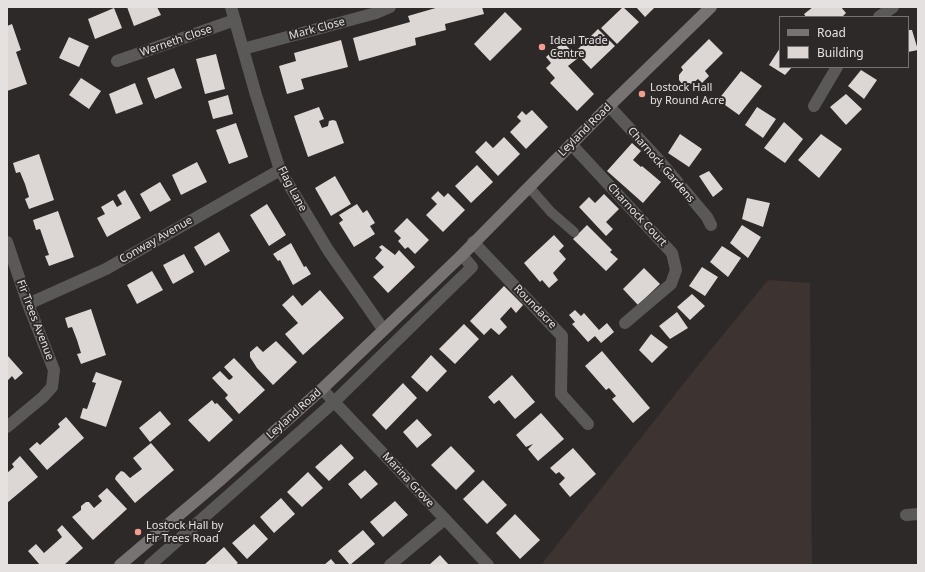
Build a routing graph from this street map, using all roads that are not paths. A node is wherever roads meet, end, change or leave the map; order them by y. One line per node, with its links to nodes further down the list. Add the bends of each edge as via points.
1 (231, 7): 6 (street, Flag Lane)
2 (390, 7): 7 (street, Mark Close)
3 (711, 7): 10 (main road, Leyland Road)
4 (893, 7): 5 (street)
5 (881, 16)
6 (235, 20): 7 (street, Flag Lane); 8 (street, Werneth Close)
7 (244, 49): 13 (street, Flag Lane)
8 (117, 61)
9 (836, 68): 11 (street)
10 (609, 106): 12 (main road, Leyland Road); 15 (street, Charnock Gardens, via 664,166)
11 (814, 106)
12 (571, 144): 14 (main road, Leyland Road); 21 (street, Charnock Court, via 672,253 676,270 671,284)
13 (280, 170): 20 (street, Conway Avenue, via 106,269); 22 (street, Flag Lane, via 328,250)
14 (528, 187): 16 (lane); 18 (main road, Leyland Road)
15 (711, 225)
16 (574, 232)
17 (7, 242): 20 (street, Fir Trees Avenue)
18 (473, 242): 19 (main road, Leyland Road); 25 (street, Roundacre, via 562,336 561,394)
19 (462, 255): 22 (main road, Leyland Road); 24 (street, Leyland Road, via 472,267)
20 (28, 304): 26 (street, Fir Trees Avenue, via 54,370 52,387)
21 (625, 323)
22 (383, 330): 23 (main road, Leyland Road)
23 (322, 389): 24 (street, Marina Grove); 30 (main road, Leyland Road)
24 (334, 402): 29 (street, Marina Grove); 31 (street, Leyland Road)
25 (588, 424)
26 (7, 427)
27 (918, 514): 28 (street)
28 (906, 515)
29 (445, 519): 32 (street); 33 (street, Marina Grove)
30 (120, 565)
31 (150, 565)
32 (390, 565)
33 (488, 565)

